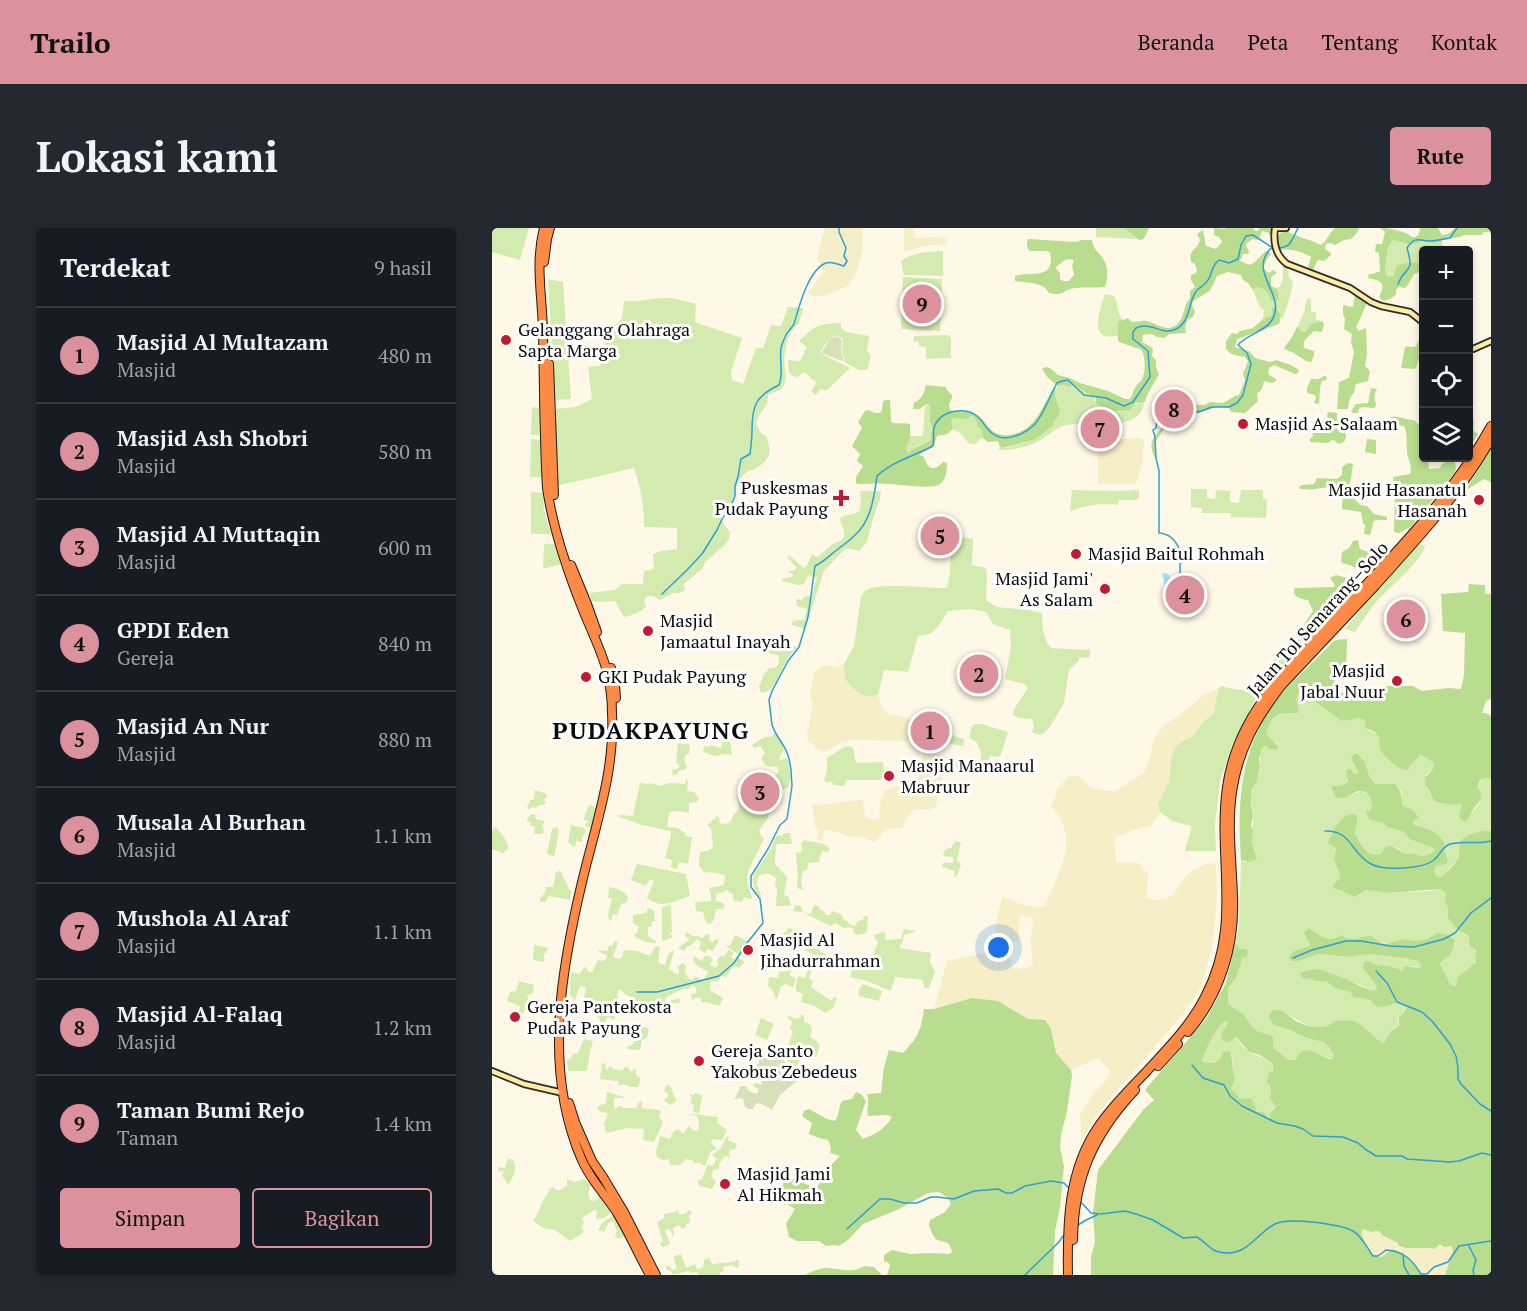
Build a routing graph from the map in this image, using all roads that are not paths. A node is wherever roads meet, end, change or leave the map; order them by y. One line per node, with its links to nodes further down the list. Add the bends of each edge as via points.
1 (544, 228): 6 (highway, via 539,258)
2 (550, 228): 6 (highway, via 544,258)
3 (1276, 228): 4 (street); 5 (street, via 1276,248 1287,264 1350,288 1381,306 1410,312)
4 (1286, 228)
5 (1419, 319)
6 (545, 330): 11 (highway, via 557,526 611,666 617,711 604,812 566,971)
7 (1491, 341): 8 (street)
8 (1473, 348)
9 (1491, 426): 14 (highway, Jalan Tol Semarang–Solo, via 1446,495 1279,680 1248,725 1228,785 1227,921 1218,969 1191,1021)
10 (1491, 439): 14 (highway, Jalan Tol Semarang–Solo, via 1427,529 1281,686 1250,733 1232,794 1233,921 1223,970 1196,1023)
11 (561, 1015): 13 (highway); 15 (highway, via 566,1093)
12 (492, 1071): 13 (street)
13 (562, 1093): 16 (highway)
14 (1116, 1108): 21 (highway, Jalan Tol Semarang–Solo, via 1097,1128 1074,1182 1068,1223); 22 (highway, Jalan Tol Semarang–Solo, via 1093,1146 1079,1184 1073,1225)
15 (588, 1150): 16 (highway, via 586,1156); 17 (highway)
16 (579, 1154): 18 (highway)
17 (592, 1161): 18 (highway, via 588,1159); 20 (highway)
18 (585, 1166): 19 (highway, via 616,1211)
19 (650, 1275)
20 (656, 1275)
21 (1068, 1275)
22 (1073, 1275)

